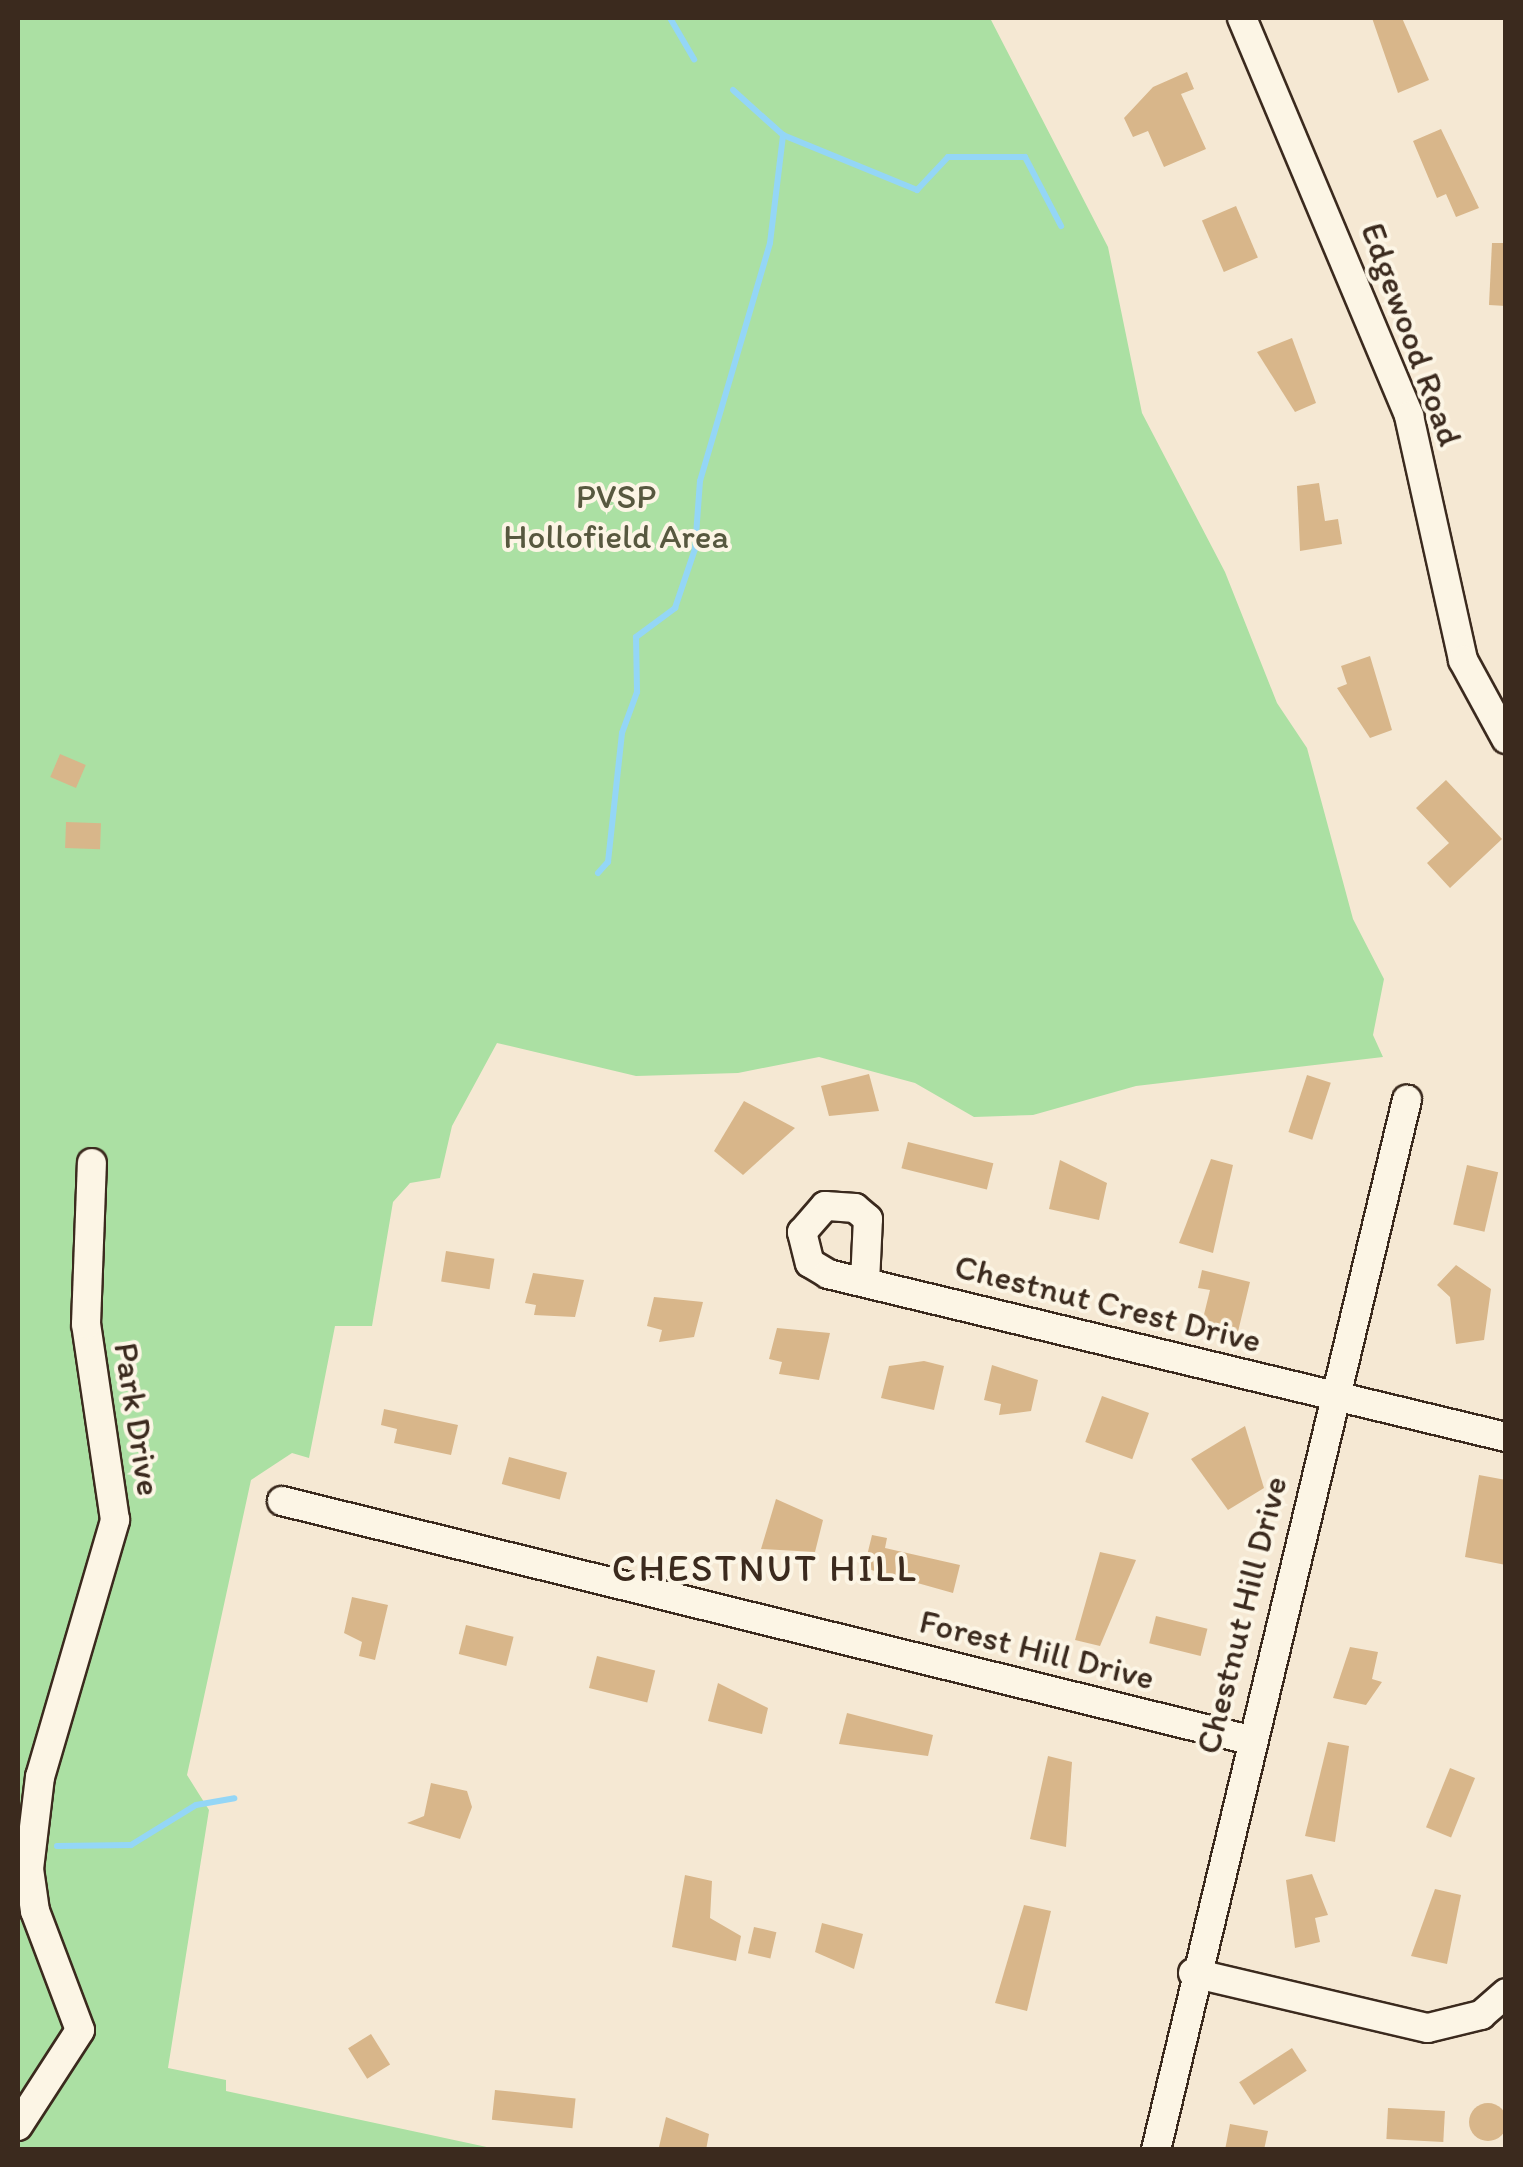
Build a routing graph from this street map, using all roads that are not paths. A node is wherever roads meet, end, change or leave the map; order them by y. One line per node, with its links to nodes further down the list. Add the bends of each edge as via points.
1 (1242, 18): 2 (street, Edgewood Road, via 1392,369 1463,660)
2 (1506, 740)
3 (1407, 1100): 6 (street, Chestnut Hill Drive)
4 (92, 1163): 12 (street, Park Drive, via 86,1324 115,1520 40,1777 29,1868 35,1911 80,2030)
5 (865, 1282): 5 (street, Chestnut Crest Drive, via 810,1263 802,1232 810,1216 825,1206 855,1208 872,1229); 6 (street, Chestnut Crest Drive)
6 (1332, 1397): 7 (street, Chestnut Crest Drive); 9 (street, Chestnut Hill Drive)
7 (1506, 1436)
8 (282, 1501): 9 (street, Forest Hill Drive)
9 (1250, 1740): 10 (street, Chestnut Hill Drive)
10 (1192, 1973): 11 (street, via 1428,2028 1481,2015); 13 (street, Chestnut Hill Drive)
11 (1506, 1993)
12 (18, 2126)
13 (1156, 2150)

